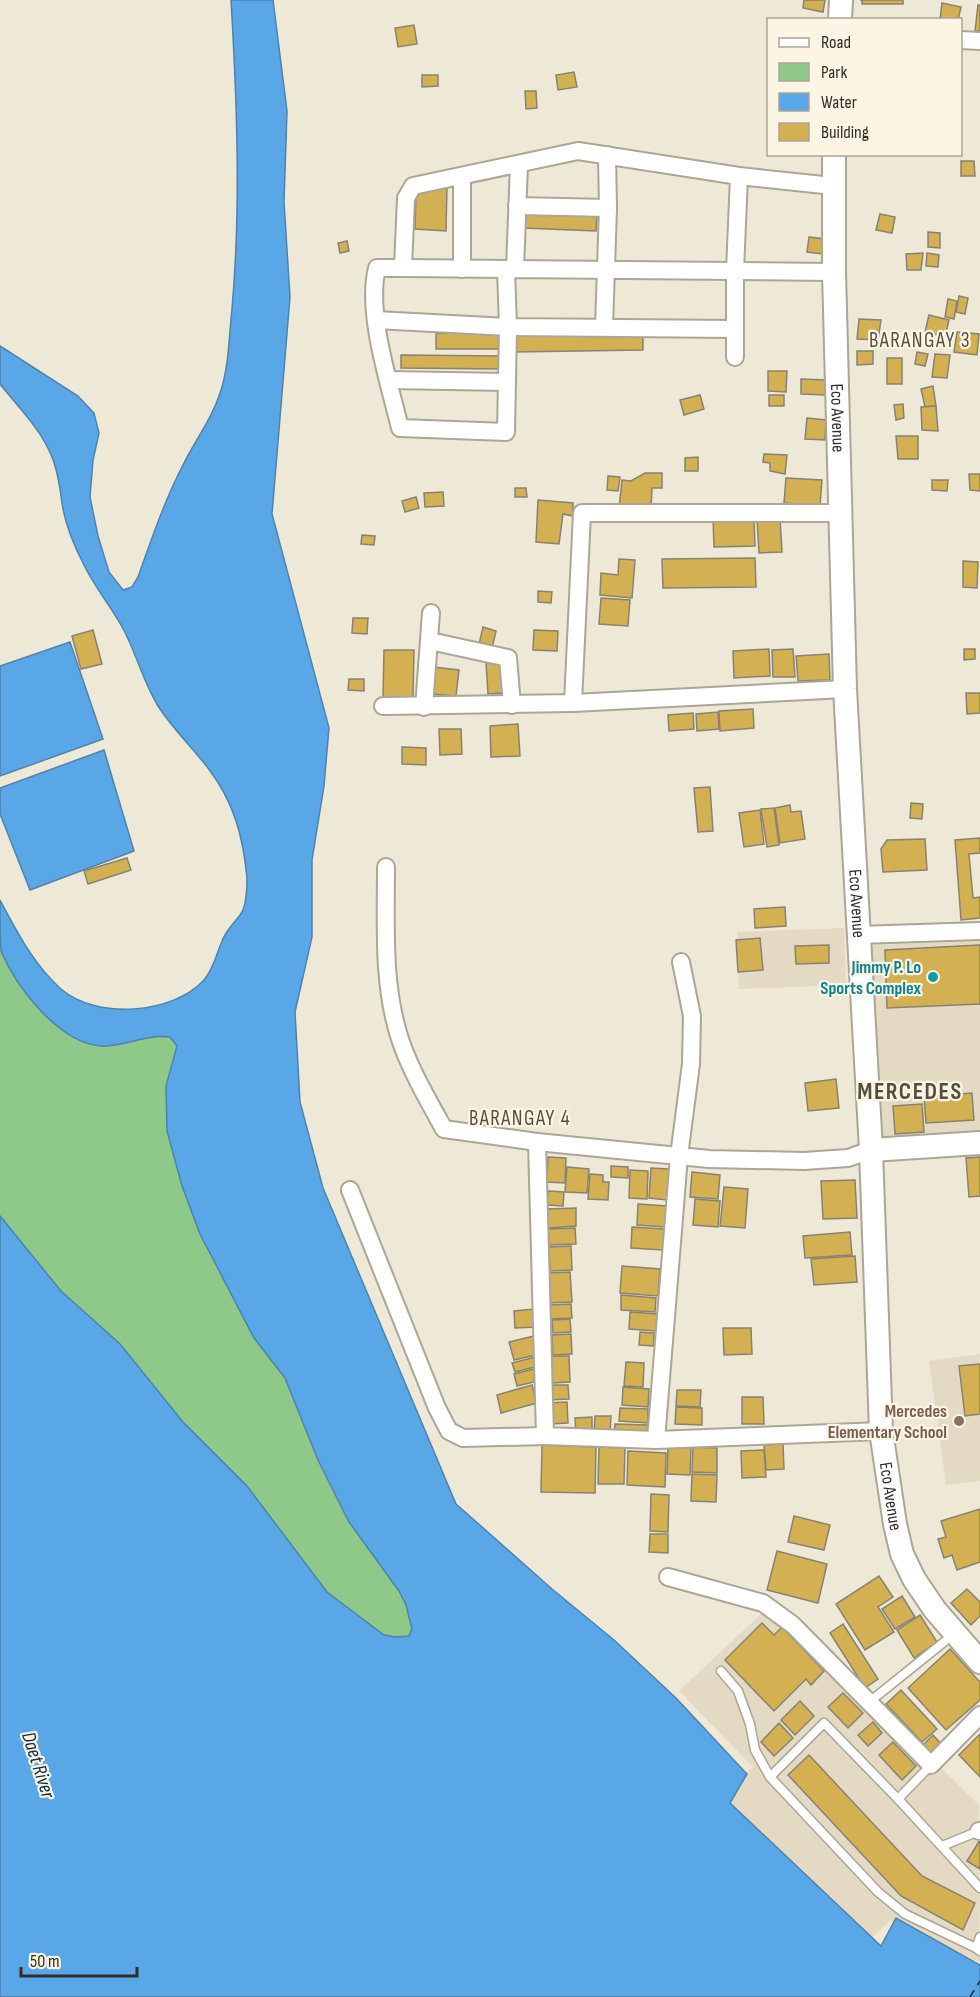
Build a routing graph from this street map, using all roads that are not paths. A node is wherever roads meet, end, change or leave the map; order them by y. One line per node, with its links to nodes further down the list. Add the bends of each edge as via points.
1 (841, 0): 2 (main road)
2 (840, 18)
3 (962, 40): 4 (street)
4 (980, 41)
5 (607, 155): 7 (street, via 578,151); 9 (street); 12 (street)
6 (834, 156): 10 (main road, Eco Avenue)
7 (519, 164): 8 (street); 11 (street)
8 (462, 176): 13 (street, via 413,186 406,198); 14 (street)
9 (739, 176): 10 (street); 17 (street)
10 (833, 186): 18 (main road, Eco Avenue)
11 (518, 206): 12 (street); 15 (street)
12 (609, 208): 16 (street)
13 (403, 268): 14 (street); 19 (street, via 377,268)
14 (462, 269): 15 (street)
15 (510, 269): 16 (street); 20 (street)
16 (606, 270): 17 (street); 21 (street)
17 (735, 271): 18 (street); 22 (street)
18 (834, 272): 26 (main road, Eco Avenue)
19 (376, 320): 20 (street); 24 (street)
20 (508, 327): 21 (street); 25 (street)
21 (604, 327): 22 (street)
22 (735, 329): 23 (street)
23 (735, 357)
24 (389, 380): 25 (street); 25 (street, via 400,428 507,432)
25 (507, 382)
26 (840, 513): 29 (main road, Eco Avenue); 30 (street, via 582,513)
27 (430, 613): 28 (street)
28 (429, 641): 31 (street, via 508,658); 33 (street)
29 (845, 689): 30 (street); 36 (main road, Eco Avenue)
30 (573, 702): 31 (street)
31 (512, 705): 33 (street)
32 (383, 706): 33 (street)
33 (424, 707)
34 (386, 867): 38 (street, via 386,951 391,1001 401,1042 444,1130)
35 (980, 931): 36 (street)
36 (859, 935): 40 (main road, Eco Avenue)
37 (681, 962): 41 (street, via 692,1036)
38 (537, 1142): 41 (street); 44 (street)
39 (980, 1143): 40 (main road)
40 (871, 1150): 41 (street, via 848,1158 804,1161); 43 (main road, Eco Avenue)
41 (678, 1156): 45 (street)
42 (350, 1190): 44 (street, via 449,1431 463,1438)
43 (881, 1431): 45 (street); 47 (main road, Eco Avenue, via 902,1554 914,1579)
44 (545, 1436): 45 (street)
45 (656, 1440)
46 (668, 1577): 50 (street, via 763,1603 793,1625)
47 (954, 1633): 48 (main road, Eco Avenue); 50 (lane)
48 (980, 1662)
49 (721, 1671): 53 (lane, via 738,1691 755,1750)
50 (868, 1703): 52 (street)
51 (980, 1716): 52 (street)
52 (931, 1765): 54 (lane)
53 (770, 1777): 54 (lane, via 824,1724); 59 (lane, via 878,1892 905,1914)
54 (898, 1799): 56 (lane)
55 (980, 1831): 56 (lane)
56 (942, 1846): 57 (lane)
57 (980, 1888)
58 (980, 1937): 59 (lane)
59 (978, 1949)

